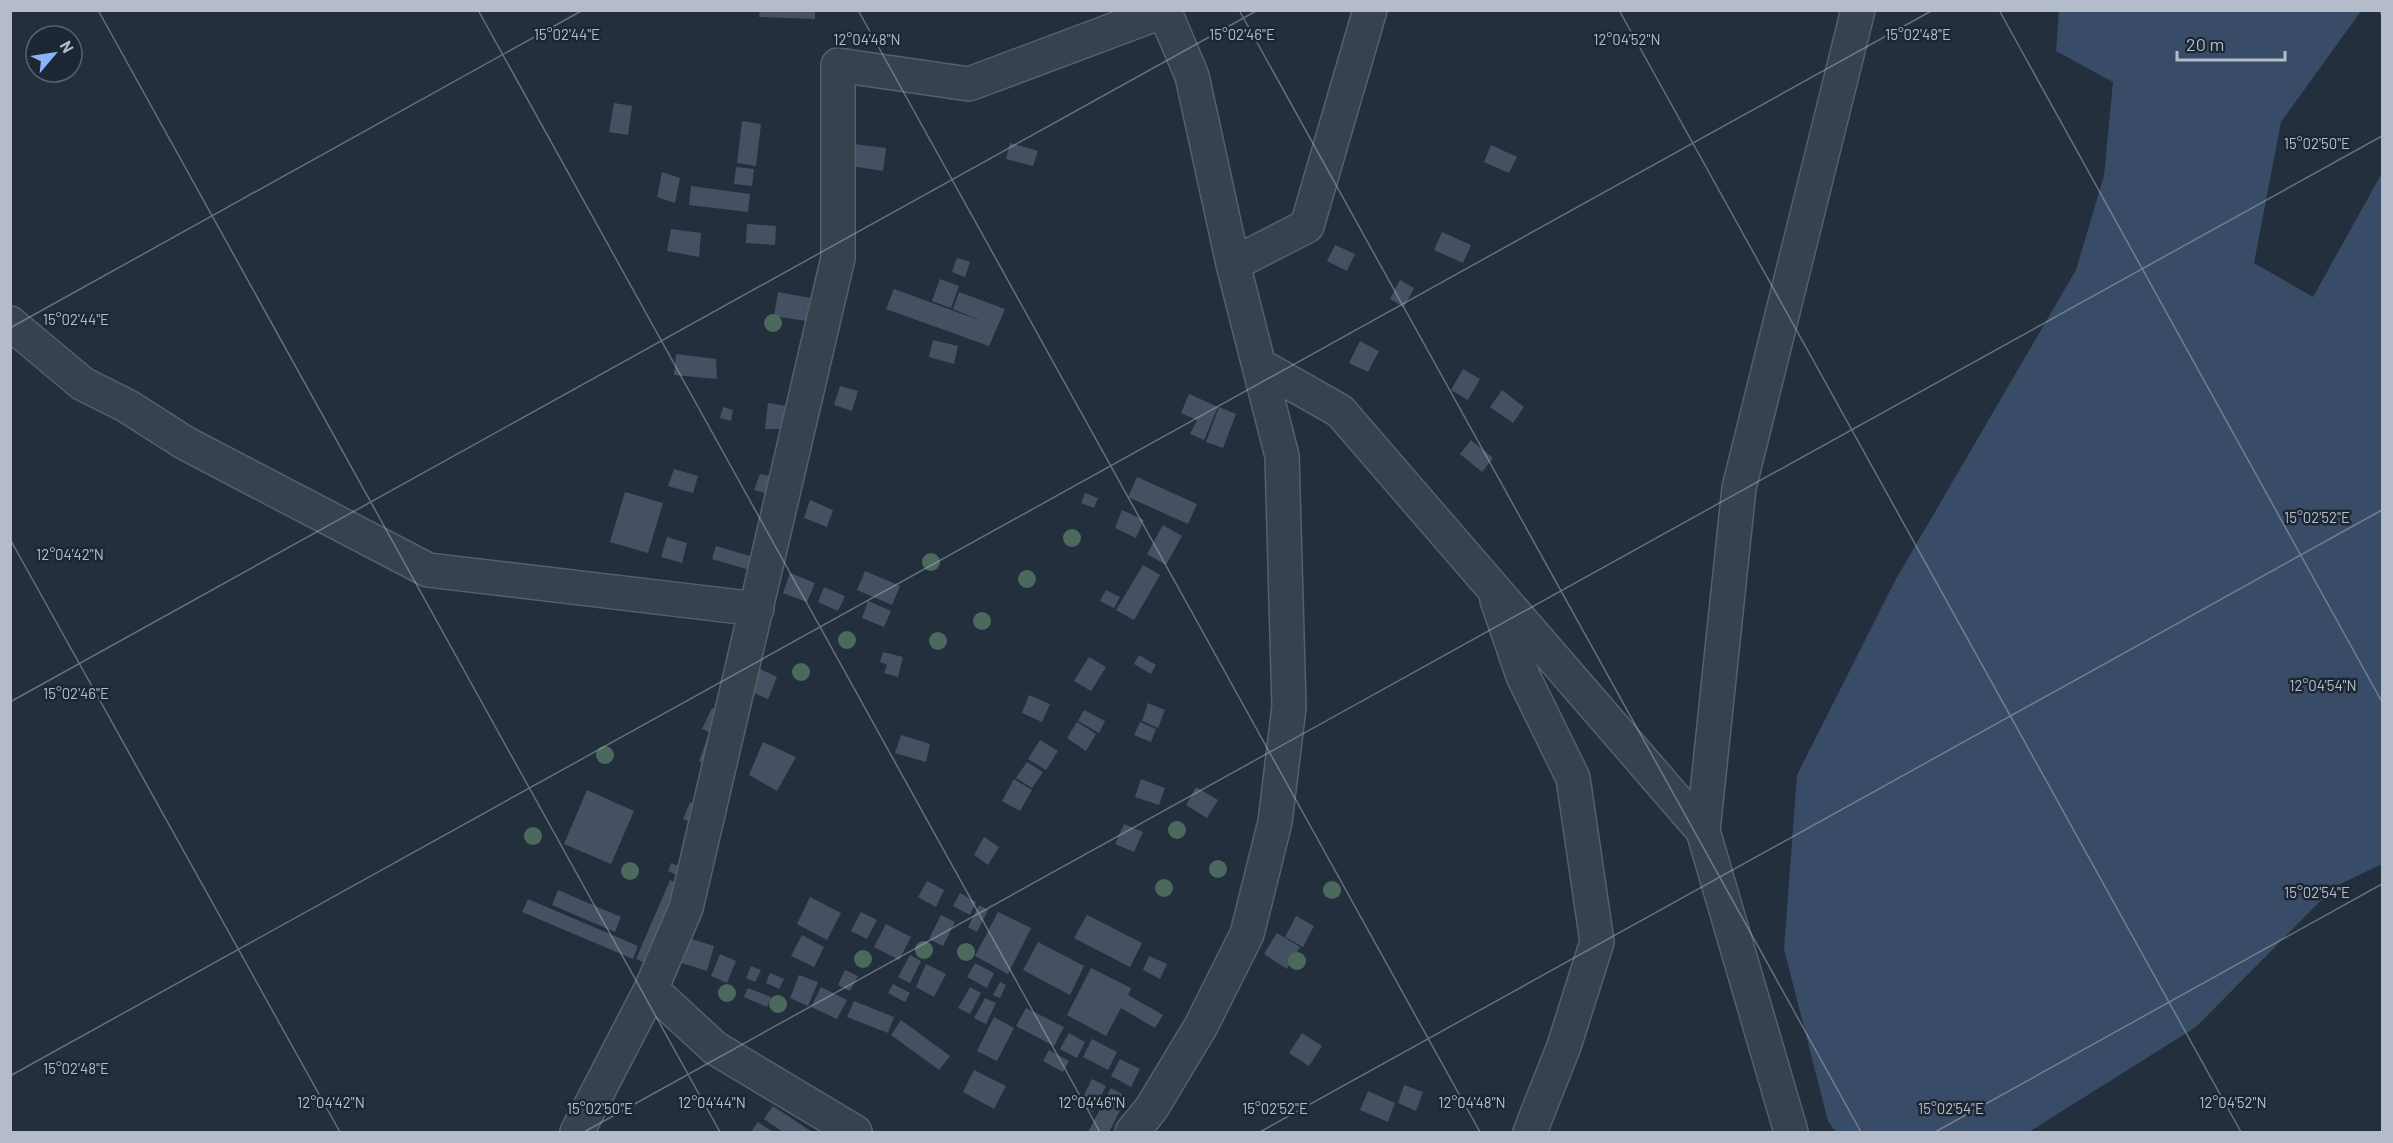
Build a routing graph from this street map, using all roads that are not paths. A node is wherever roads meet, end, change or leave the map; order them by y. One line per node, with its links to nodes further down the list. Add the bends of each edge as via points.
1 (1370, 10): 4 (street, via 1307,226)
2 (1858, 10): 9 (street, via 1739,488)
3 (1164, 11): 4 (street, via 1192,76); 8 (street, via 969,84 838,65 838,258)
4 (1233, 264): 6 (street)
5 (10, 323): 8 (street, via 83,384 185,443 428,570)
6 (1259, 365): 7 (street, via 1341,411); 13 (street, via 1282,456 1289,707 1275,822 1247,934 1201,1026 1151,1110)
7 (1491, 584): 9 (street); 14 (street, via 1523,676 1573,778 1597,942 1564,1046)
8 (757, 609): 10 (street, via 686,908)
9 (1702, 831): 15 (street)
10 (651, 989): 11 (street); 12 (street, via 715,1048)
11 (577, 1132)
12 (855, 1132)
13 (1132, 1132)
14 (1530, 1132)
15 (1791, 1132)

